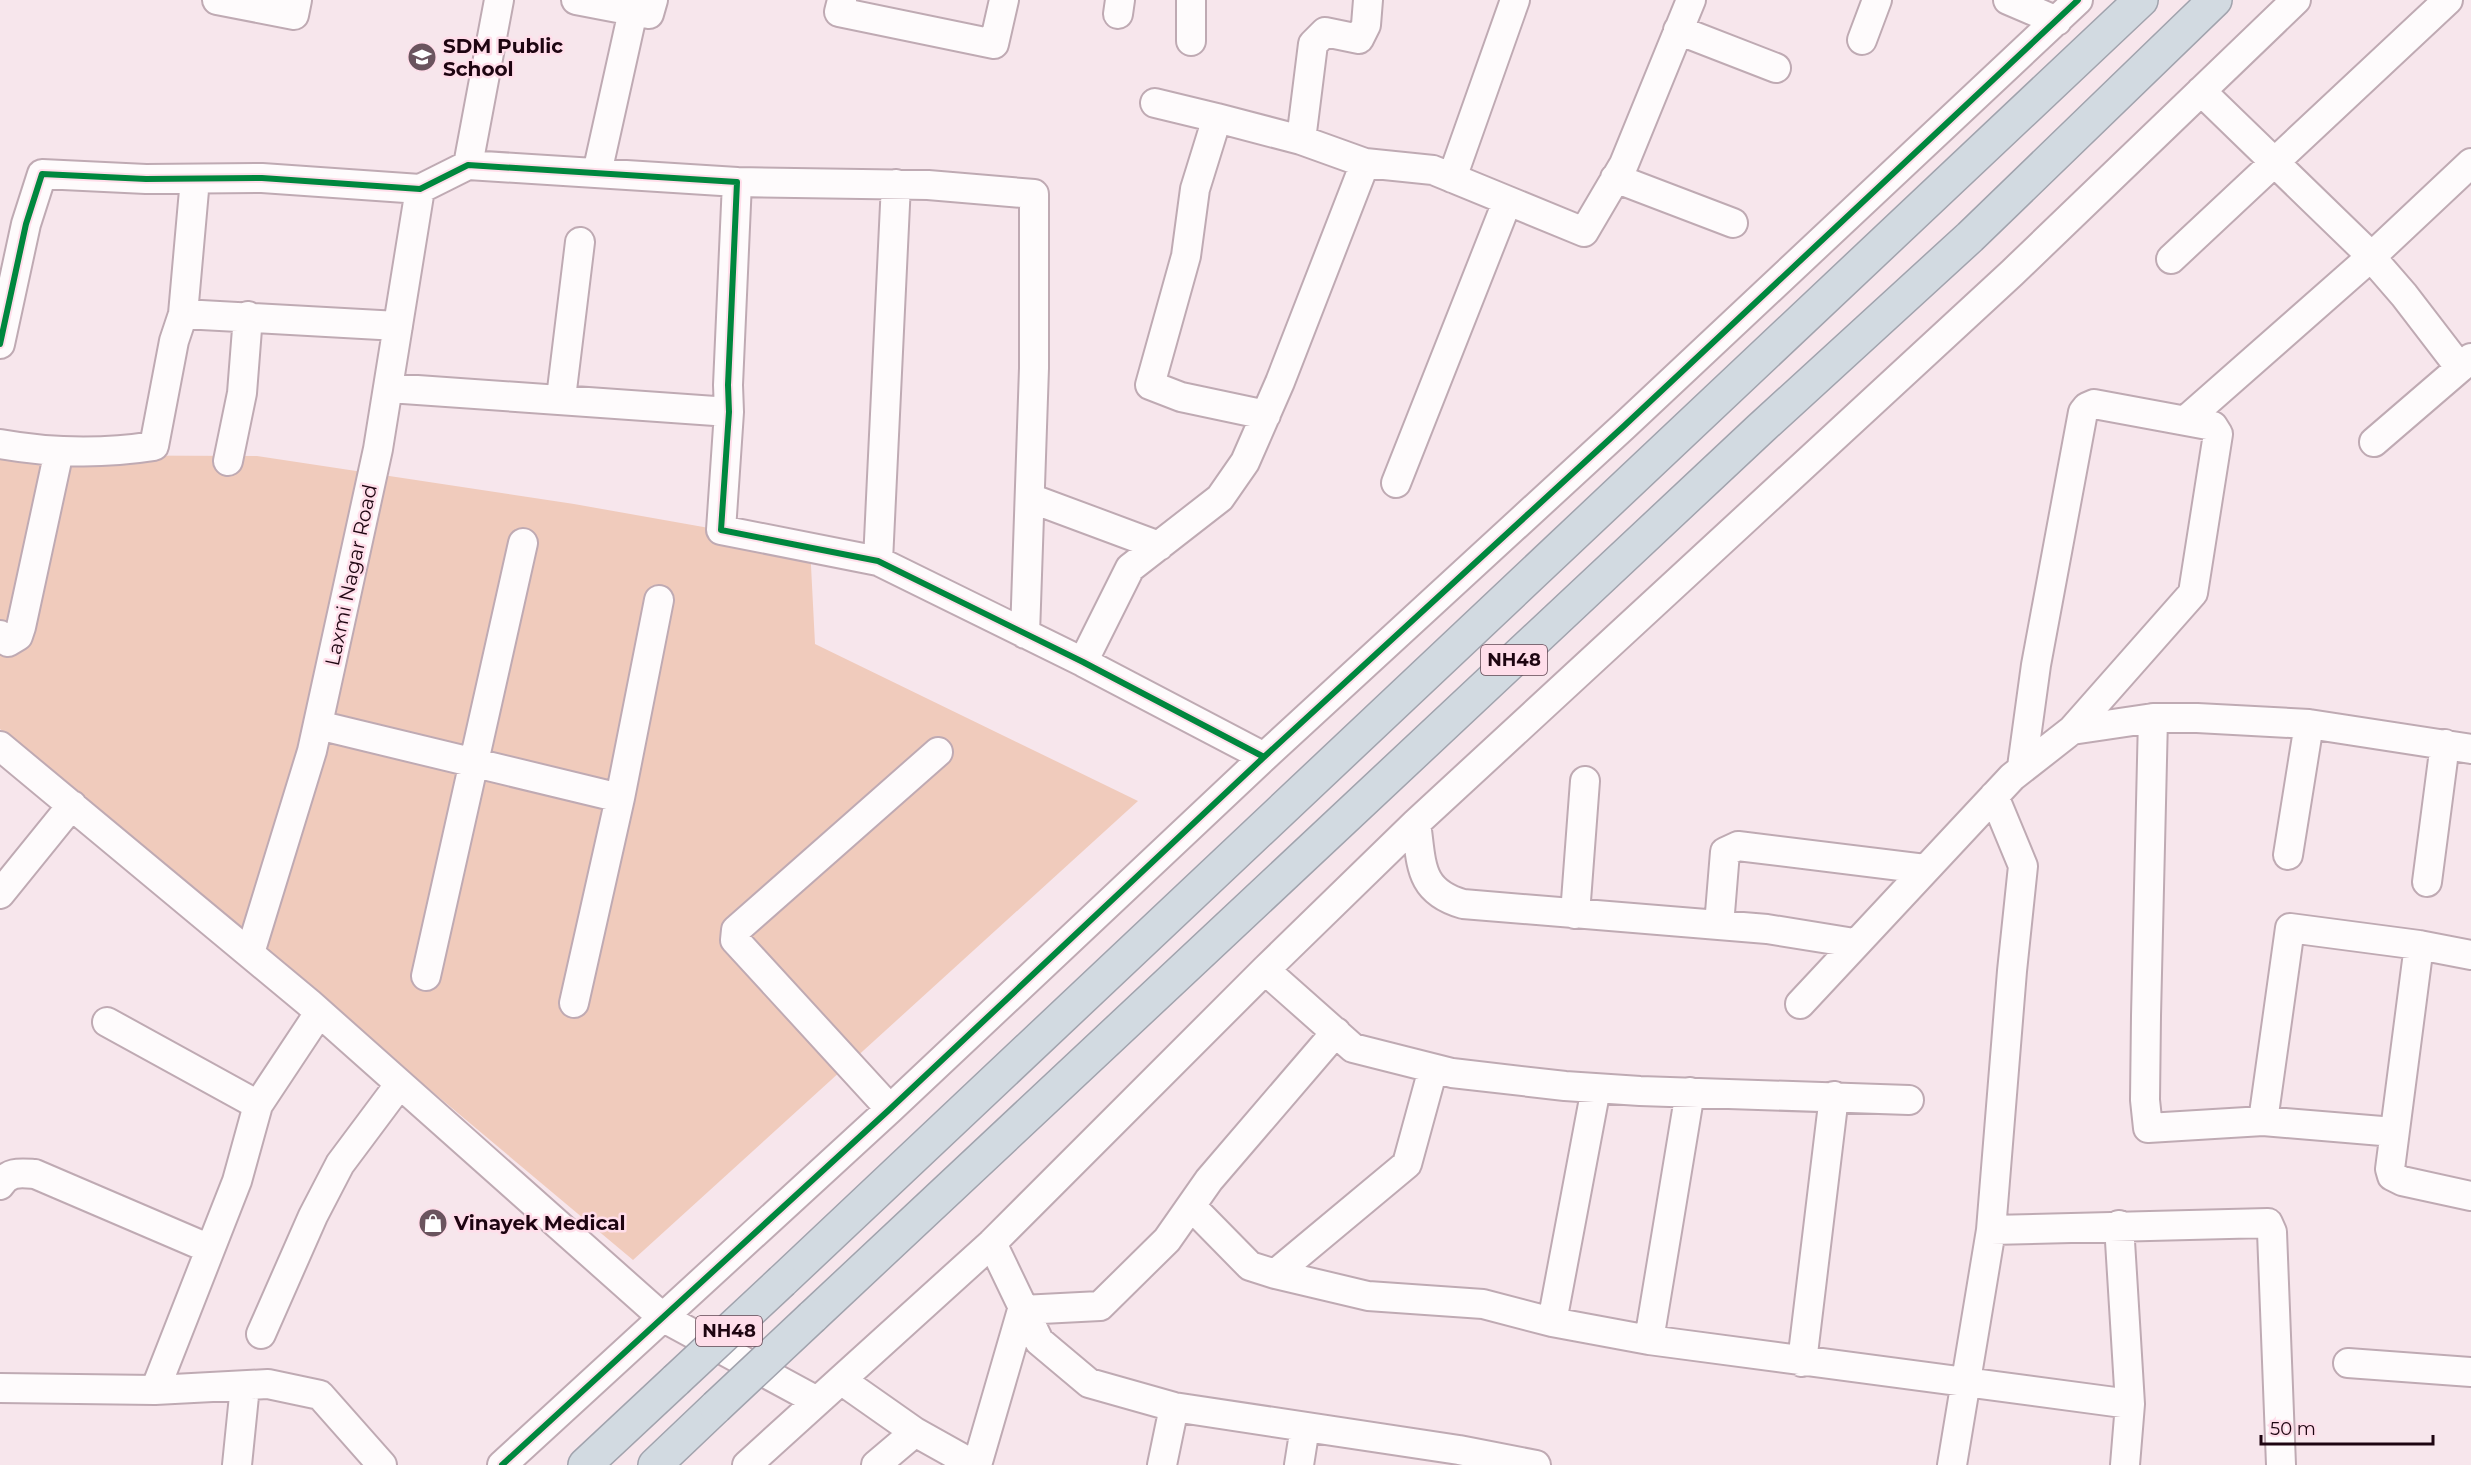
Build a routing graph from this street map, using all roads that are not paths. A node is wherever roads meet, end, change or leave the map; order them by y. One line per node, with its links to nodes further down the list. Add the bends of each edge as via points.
1 (217, 0): 2 (street, via 294,15)
2 (297, 0)
3 (499, 0): 31 (street)
4 (576, 0): 18 (street)
5 (842, 0): 6 (street, via 839,12 994,44)
6 (1004, 0)
7 (1191, 0): 21 (street)
8 (1368, 0): 27 (street, via 1366,25 1359,39 1325,32 1313,44)
9 (1515, 0): 33 (street)
10 (1690, 0): 20 (street)
11 (1877, 0): 22 (street)
12 (2008, 0): 19 (street)
13 (2078, 0): 19 (street)
14 (2141, 0): 140 (highway, NH48, bridge)
15 (2214, 0): 141 (highway, NH48, bridge, via 1970,237)
16 (2296, 0): 24 (street)
17 (2448, 0): 28 (street)
18 (643, 5): 32 (street)
19 (2057, 21): 75 (street)
20 (1678, 30): 23 (street); 34 (street)
21 (1191, 40)
22 (1862, 40)
23 (1776, 68)
24 (2201, 91): 28 (street); 82 (street, via 2012,273)
25 (1155, 103): 26 (street)
26 (1217, 118): 27 (street); 53 (street, via 1195,189 1186,256 1150,386 1181,397)
27 (1301, 140): 29 (street)
28 (2277, 162): 43 (street); 44 (street)
29 (1365, 163): 33 (street, via 1433,170); 53 (street)
30 (2471, 164): 43 (street)
31 (468, 165): 32 (street); 38 (street)
32 (597, 173): 36 (street)
33 (1452, 178): 39 (street)
34 (1615, 178): 39 (street, via 1584,232); 40 (street)
35 (195, 179): 38 (street, via 262,178); 42 (street, via 42,174); 45 (street)
36 (737, 182): 37 (street); 52 (street)
37 (896, 184): 60 (street, via 1034,194); 63 (street)
38 (420, 189): 47 (street, Laxmi Nagar Road)
39 (1507, 202): 59 (street)
40 (1733, 223)
41 (580, 242): 51 (street)
42 (10, 249): 48 (street)
43 (2372, 257): 49 (street); 54 (street)
44 (2171, 259)
45 (183, 314): 46 (street); 57 (street, via 154,446)
46 (248, 316): 47 (street); 58 (street, via 242,393)
47 (398, 326): 50 (street, Laxmi Nagar Road)
48 (0, 344)
49 (2466, 363): 55 (street)
50 (389, 388): 51 (street); 69 (street, Laxmi Nagar Road)
51 (561, 398): 52 (street)
52 (729, 412): 63 (street, via 721,530)
53 (1266, 415): 62 (street, via 1245,462 1220,498)
54 (2187, 419): 71 (street, via 2213,426 2218,434 2193,593); 77 (street, via 2094,404 2083,412 2037,654)
55 (2374, 441)
56 (0, 444): 57 (street)
57 (59, 451): 66 (street, via 21,627 18,636 8,642)
58 (228, 461)
59 (1396, 483)
60 (1030, 498): 62 (street); 65 (street)
61 (523, 543): 76 (street)
62 (1159, 546): 67 (street, via 1130,568)
63 (878, 561): 65 (street)
64 (659, 600): 80 (street)
65 (1025, 633): 67 (street)
66 (0, 635)
67 (1083, 662): 75 (street)
68 (2153, 718): 70 (street); 71 (street); 108 (street, via 2146,1124 2151,1129)
69 (318, 724): 76 (street); 91 (street, Laxmi Nagar Road)
70 (2308, 724): 73 (street); 83 (street)
71 (2072, 730): 77 (street)
72 (0, 746): 81 (street)
73 (2458, 747): 85 (street)
74 (938, 752): 107 (street, via 736,930 735,940)
75 (1264, 757): 107 (street)
76 (474, 763): 80 (street); 94 (street)
77 (2022, 767): 79 (street)
78 (1585, 781): 87 (street)
79 (1994, 796): 84 (street); 114 (street, via 2023,866)
80 (620, 798): 95 (street)
81 (72, 805): 86 (street); 91 (street)
82 (1416, 824): 87 (street, via 1428,885 1444,898 1463,904); 93 (street)
83 (2289, 855)
84 (1925, 869): 88 (street, via 1738,846 1725,852); 89 (street)
85 (2427, 882)
86 (0, 894)
87 (1575, 914): 88 (street)
88 (1719, 925): 89 (street)
89 (1854, 943): 96 (street)
90 (2419, 945): 92 (street); 108 (street, via 2290,928); 109 (street)
91 (250, 953): 97 (street)
92 (2471, 955)
93 (1265, 970): 99 (street); 115 (street)
94 (426, 976)
95 (574, 1003)
96 (1800, 1004)
97 (320, 1013): 101 (street); 106 (street)
98 (107, 1022): 106 (street)
99 (1336, 1032): 100 (street, via 1353,1048); 112 (street)
100 (1433, 1069): 102 (street); 117 (street, via 1407,1164)
101 (399, 1085): 119 (street); 121 (street, via 340,1164)
102 (1596, 1088): 103 (street); 120 (street)
103 (1690, 1092): 104 (street); 122 (street)
104 (1834, 1096): 105 (street); 123 (street)
105 (1909, 1100)
106 (258, 1105): 116 (street, via 237,1181)
107 (890, 1109): 119 (street)
108 (2263, 1121): 109 (street)
109 (2394, 1132): 111 (street, via 2389,1162 2392,1176)
110 (0, 1185): 116 (street, via 5,1177 17,1173 35,1174)
111 (2471, 1196)
112 (1191, 1206): 117 (street, via 1250,1266); 118 (street, via 1167,1240 1100,1306)
113 (2119, 1225): 114 (street); 132 (street); 150 (street, via 2262,1222 2271,1227)
114 (1991, 1230): 127 (street)
115 (992, 1243): 118 (street); 126 (street)
116 (210, 1249): 130 (street)
117 (1275, 1274): 120 (street, via 1368,1296 1483,1304)
118 (1022, 1310): 133 (street, via 1039,1341 1089,1383); 144 (street)
119 (662, 1317): 131 (street); 139 (street)
120 (1552, 1322): 122 (street)
121 (261, 1334)
122 (1649, 1340): 123 (street)
123 (1802, 1362): 127 (street)
124 (2348, 1363): 125 (street)
125 (2471, 1372)
126 (841, 1380): 131 (street); 135 (street)
127 (1967, 1381): 132 (street); 148 (street)
128 (245, 1386): 130 (street); 137 (street); 138 (street, via 268,1384 320,1395)
129 (0, 1388): 130 (street)
130 (155, 1390)
131 (817, 1401): 142 (street)
132 (2130, 1404): 149 (street)
133 (1174, 1407): 134 (street); 145 (street)
134 (1305, 1427): 136 (street); 146 (street)
135 (915, 1432): 143 (street); 144 (street)
136 (1458, 1457): 147 (street)
137 (237, 1465)
138 (382, 1465)
139 (502, 1465)
140 (585, 1465)
141 (655, 1465)
142 (747, 1465)
143 (876, 1465)
144 (976, 1465)
145 (1162, 1465)
146 (1299, 1465)
147 (1536, 1465)
148 (1952, 1465)
149 (2126, 1465)
150 (2280, 1465)

